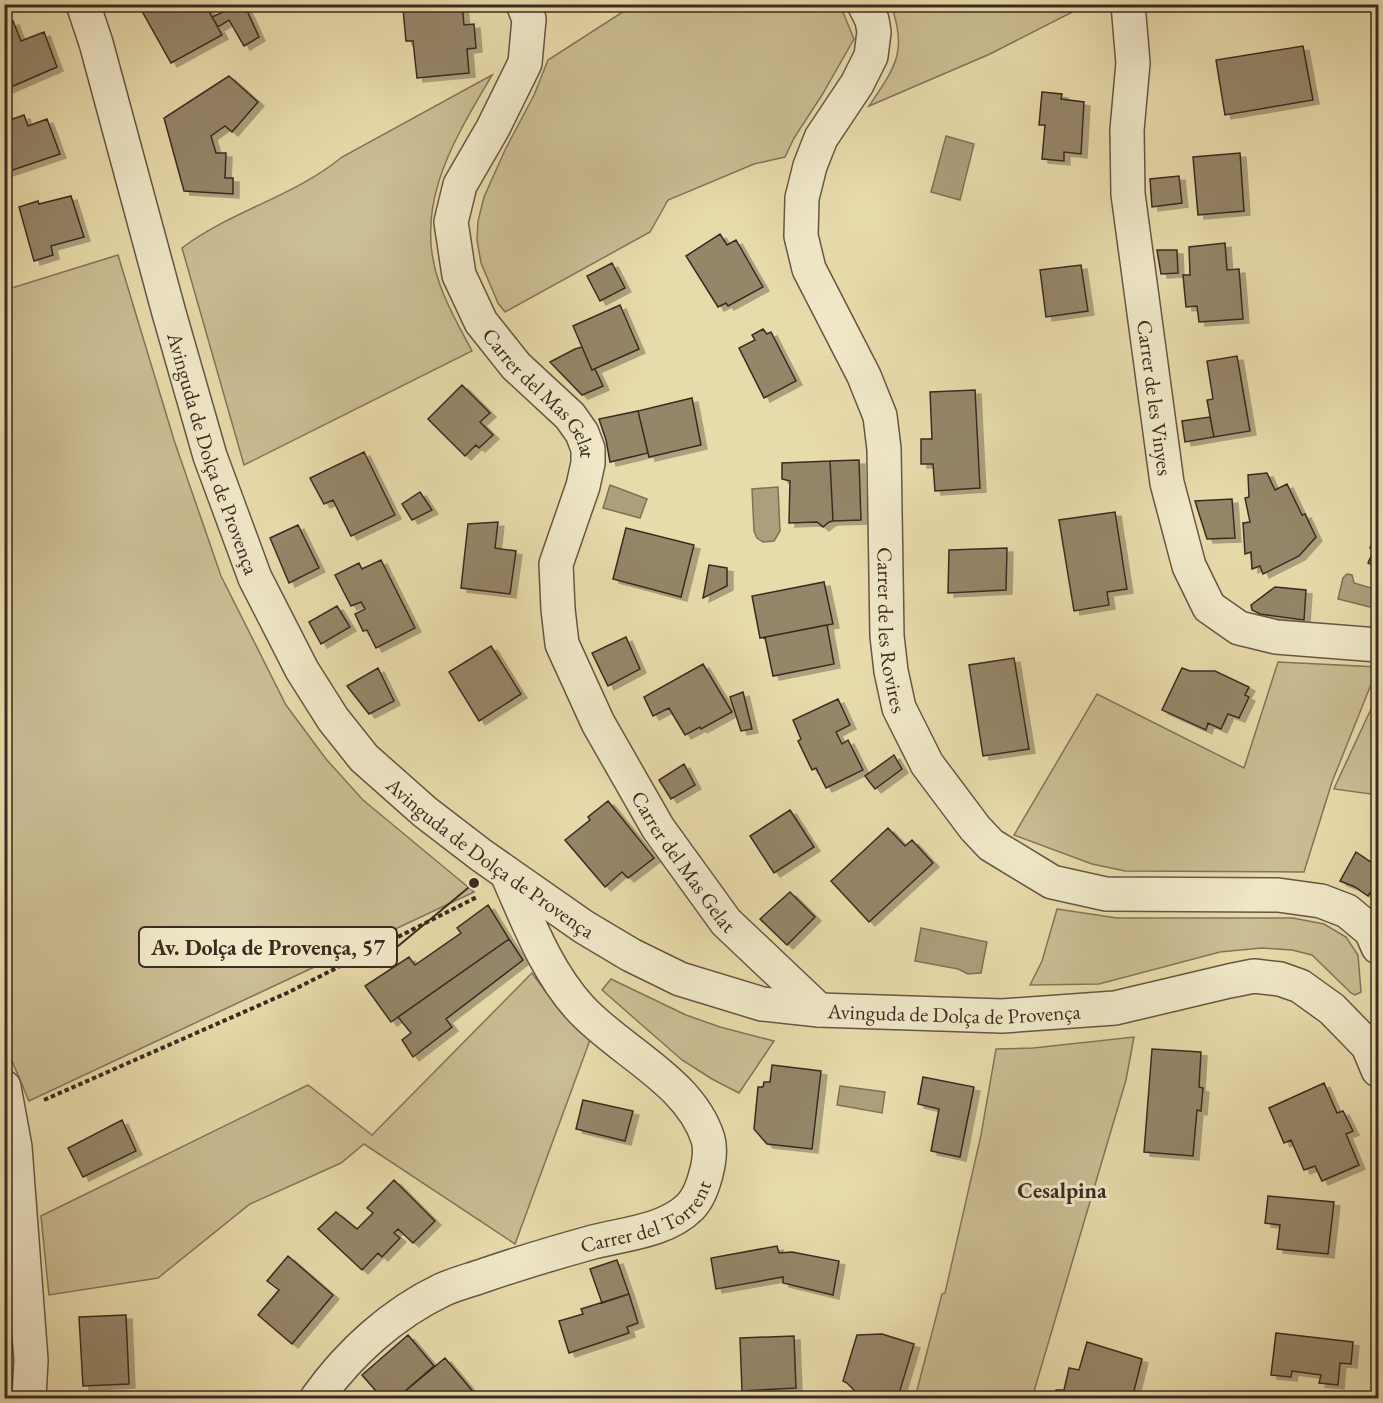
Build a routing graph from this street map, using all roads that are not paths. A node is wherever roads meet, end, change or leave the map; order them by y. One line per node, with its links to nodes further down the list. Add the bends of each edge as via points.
1 (83, 4): 6 (street, Avinguda de Dolça de Provença, via 207,445 260,587 302,670 364,758 425,812)
2 (523, 4): 8 (street, Carrer del Mas Gelat, via 529,19 525,63 460,186 451,222 459,275 481,322 516,366 570,416 588,449 583,486 556,564 562,644 598,723 658,828 726,922)
3 (864, 4): 7 (street, Carrer de les Rovires, via 874,32 871,56 821,138 810,166 802,198 801,236 809,269 880,416 891,670 899,708 927,764 991,845 1052,882 1106,894 1278,895 1321,901 1347,911 1371,931)
4 (1128, 4): 5 (street, Carrer de les Vinyes, via 1133,63 1127,130 1128,194 1167,483 1189,566 1209,607 1239,628 1276,638)
5 (1378, 645)
6 (506, 872): 8 (street, Avinguda de Dolça de Provença, via 584,927 680,979 762,1004); 12 (street, Carrer del Torrent, via 545,959 580,1008 693,1108 708,1141 709,1165 702,1186 690,1207 668,1222 443,1289 399,1314 360,1347)
7 (1378, 947)
8 (819, 1010): 9 (street, Avinguda de Dolça de Provença, via 1002,1016 1104,1008 1254,976 1300,986)
9 (1375, 1046)
10 (8, 1101): 11 (street, via 31,1360)
11 (29, 1398)
12 (317, 1398)

